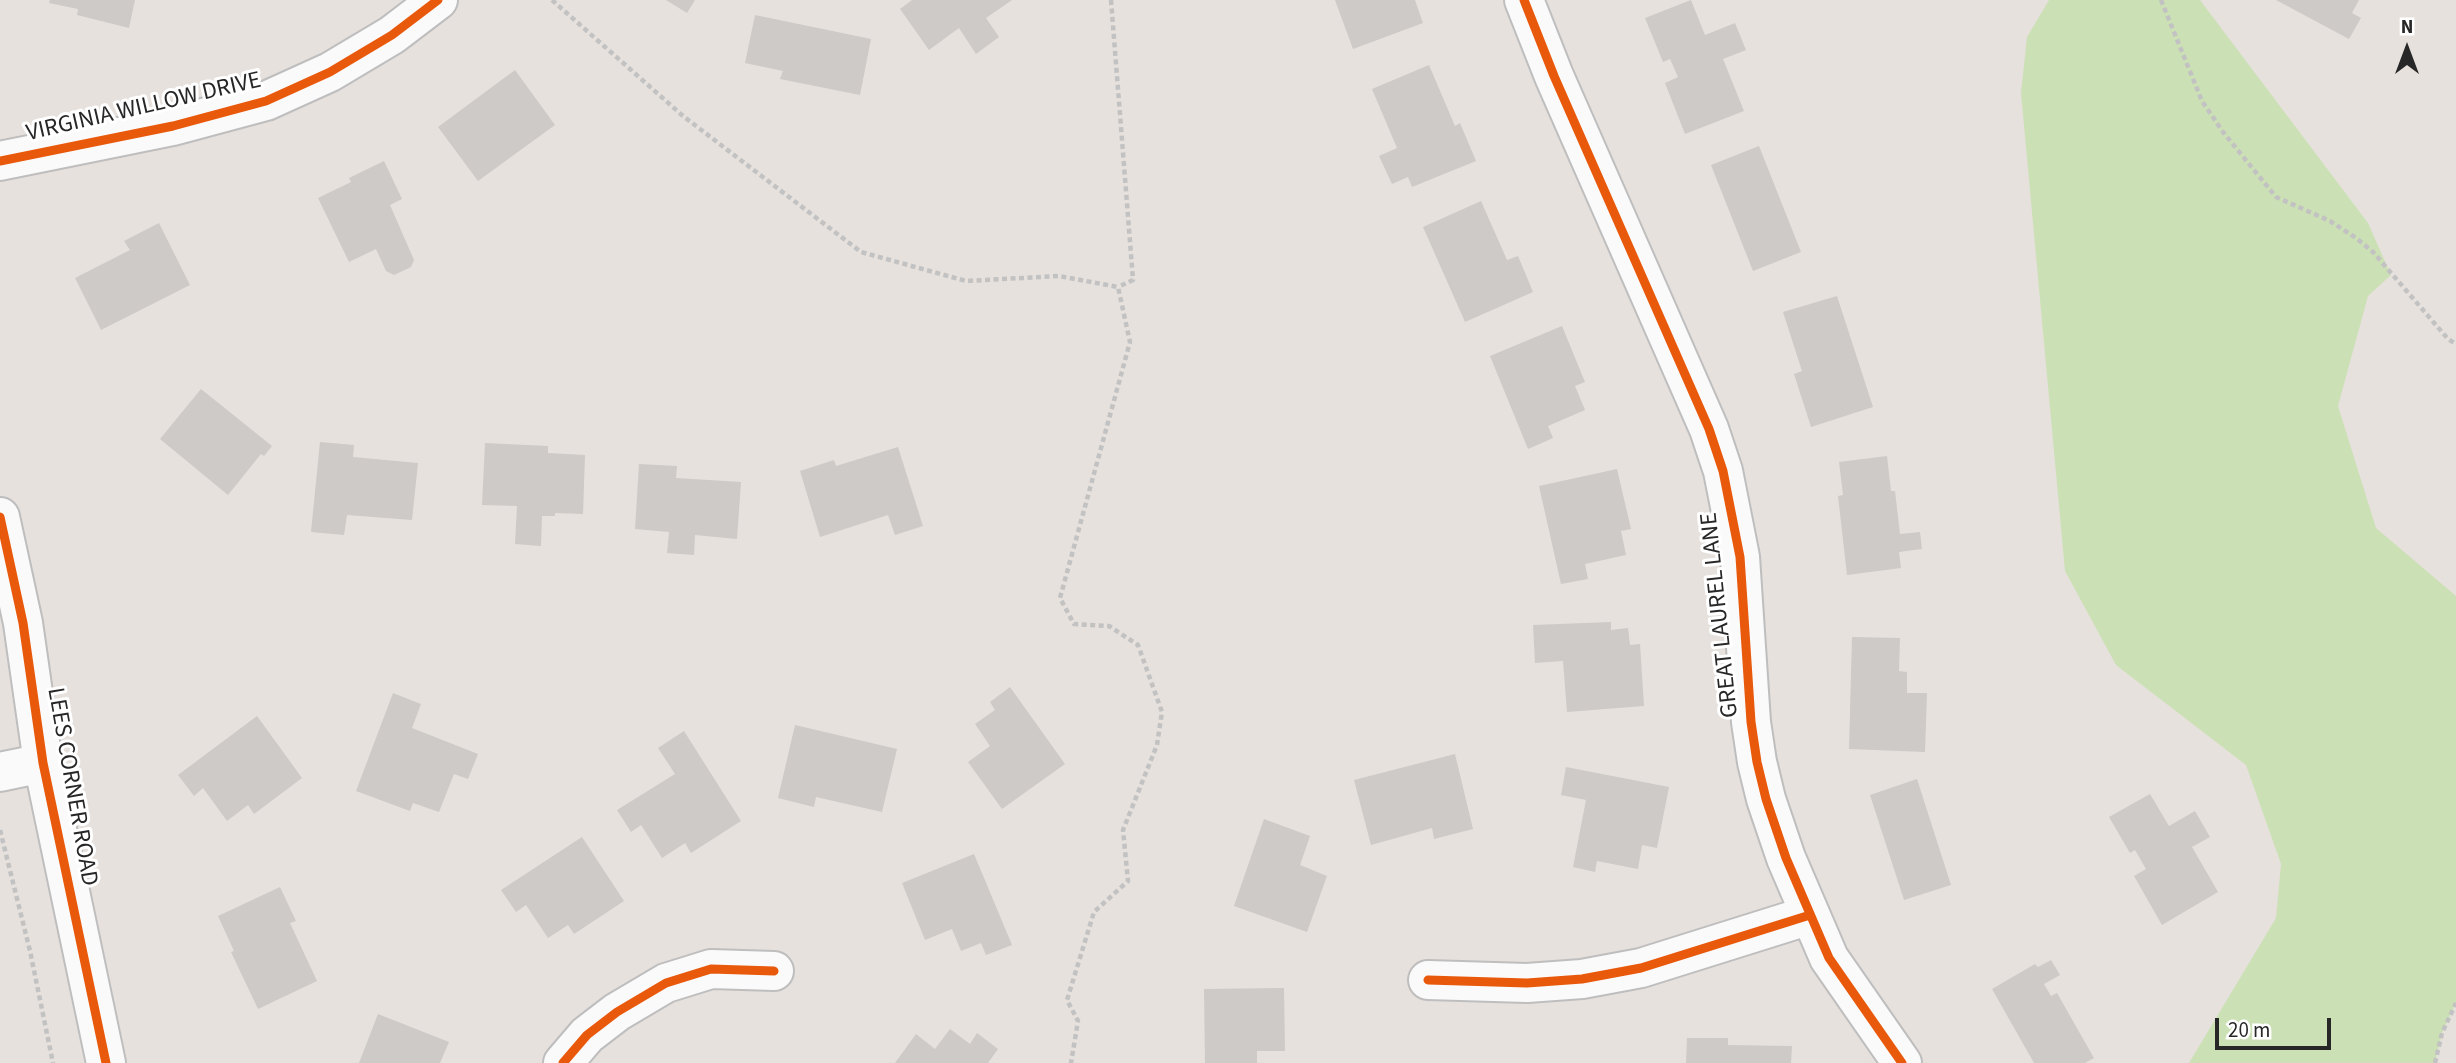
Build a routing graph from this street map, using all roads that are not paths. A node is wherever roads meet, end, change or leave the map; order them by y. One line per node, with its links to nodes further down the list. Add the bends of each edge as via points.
1 (438, 0): 3 (street, VIRGINIA WILLOW DRIVE, via 392,35 330,72 266,101 173,126)
2 (1524, 0): 7 (street, GREAT LAUREL LANE, via 1723,471 1740,557 1757,762 1786,858)
3 (0, 161)
4 (0, 517): 5 (street, LEES CORNER ROAD, via 23,623)
5 (43, 763): 6 (street); 10 (street, LEES CORNER ROAD)
6 (0, 772)
7 (1810, 915): 9 (street, via 1641,968 1582,979 1527,983); 12 (street, GREAT LAUREL LANE, via 1829,958)
8 (774, 971): 11 (street, via 711,969 666,983 587,1035)
9 (1428, 980)
10 (106, 1063)
11 (563, 1063)
12 (1902, 1063)

